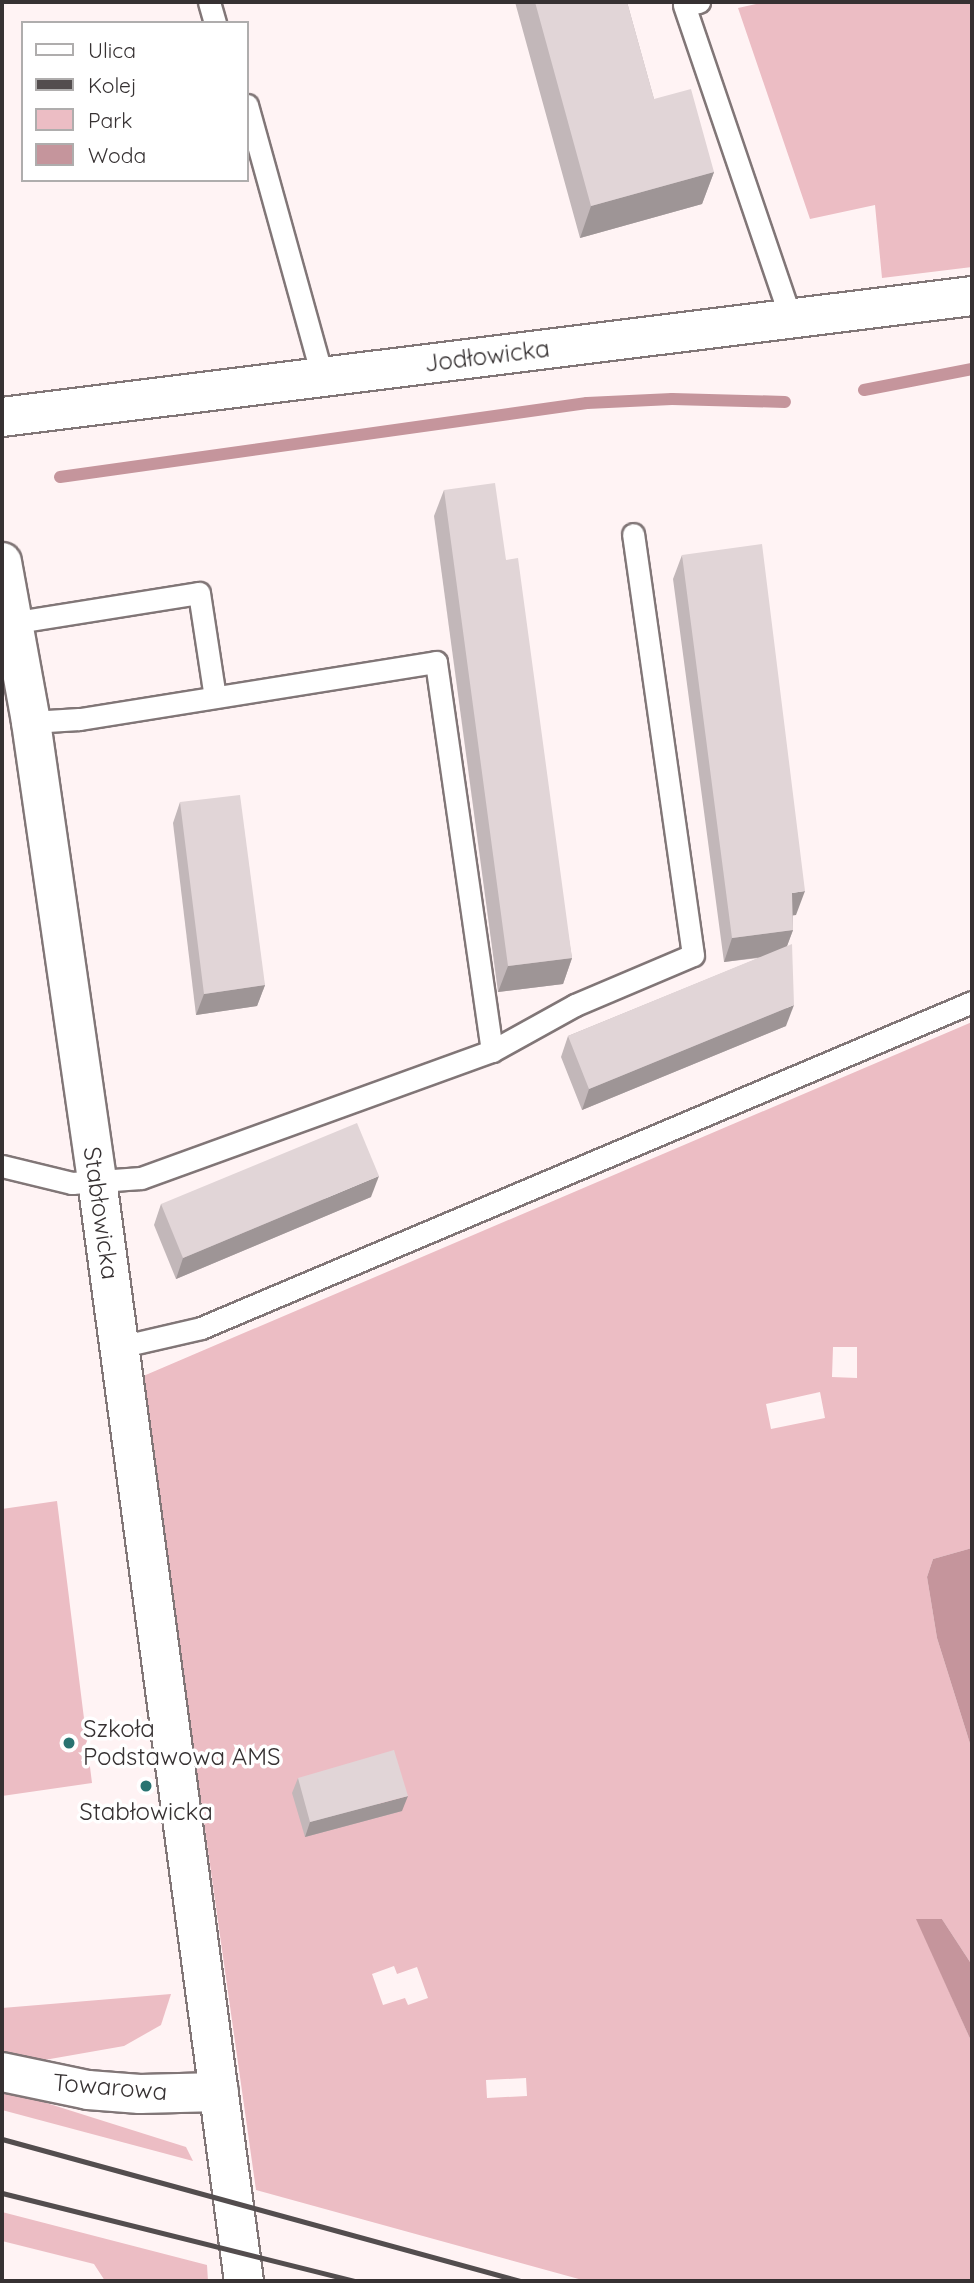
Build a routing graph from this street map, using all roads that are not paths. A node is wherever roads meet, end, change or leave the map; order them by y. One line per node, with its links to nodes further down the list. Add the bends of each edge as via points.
1 (209, 2): 3 (lane)
2 (699, 2): 6 (lane, via 684,5)
3 (214, 21)
4 (248, 108): 7 (lane)
5 (972, 296): 6 (street, Jodłowicka)
6 (790, 317): 7 (street, Jodłowicka)
7 (322, 376): 8 (street, Jodłowicka)
8 (2, 417)
9 (633, 534): 15 (lane, via 693,955 575,1004)
10 (2, 562): 11 (street, Stabłowicka)
11 (11, 623): 12 (lane, via 199,593); 13 (street, Stabłowicka)
12 (215, 697): 13 (lane); 15 (lane, via 436,662)
13 (31, 722): 17 (street, Stabłowicka)
14 (972, 1002): 18 (lane, via 201,1328)
15 (492, 1051): 17 (lane, via 200,1160 141,1178)
16 (2, 1166): 17 (lane, via 72,1183)
17 (97, 1180): 18 (street, Stabłowicka)
18 (119, 1347): 20 (street, Stabłowicka)
19 (2, 2072): 20 (street, Towarowa, via 101,2091)
20 (219, 2092): 21 (street, Stabłowicka)
21 (244, 2281)

